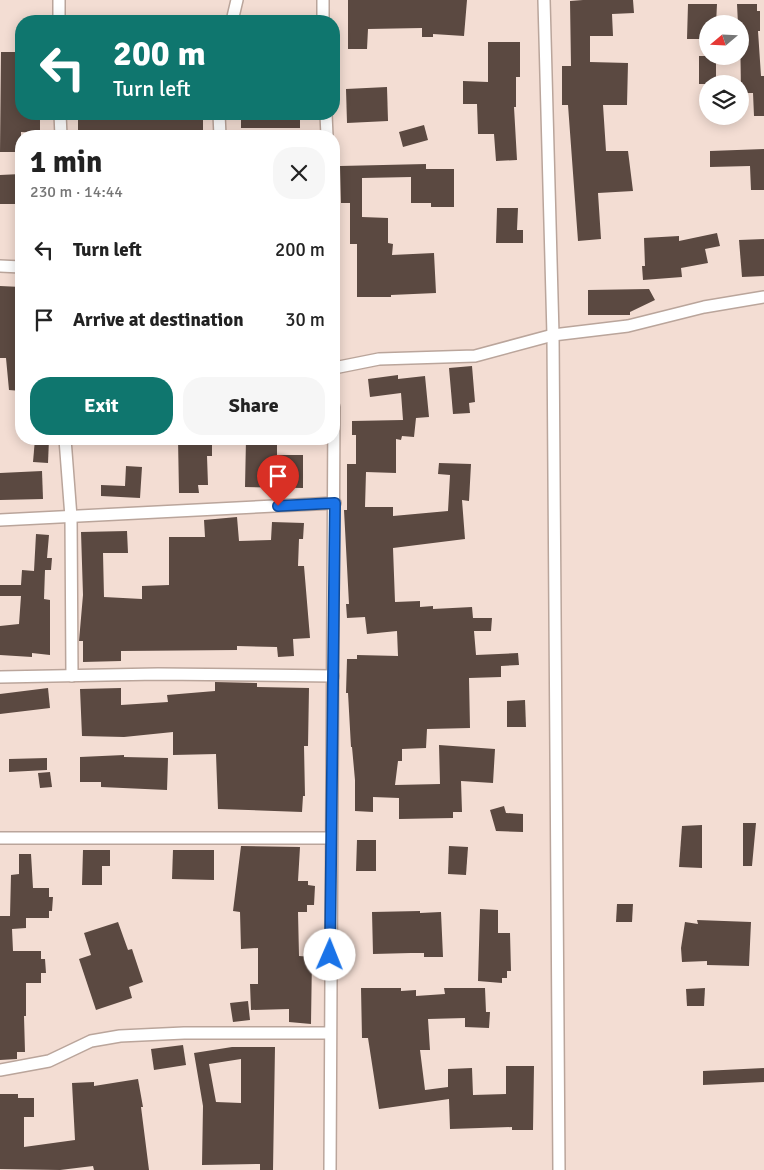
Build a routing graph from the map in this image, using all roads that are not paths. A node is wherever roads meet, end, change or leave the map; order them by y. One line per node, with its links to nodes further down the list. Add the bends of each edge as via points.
1 (59, 0): 5 (street)
2 (237, 0): 6 (street)
3 (323, 0): 7 (street)
4 (544, 0): 11 (street)
5 (59, 15)
6 (233, 15)
7 (323, 15)
8 (0, 266): 9 (street)
9 (15, 267)
10 (764, 297): 11 (street, via 704,307 628,326)
11 (553, 335): 12 (street, via 475,356 379,359); 26 (street)
12 (340, 367)
13 (65, 445): 16 (street)
14 (334, 445): 15 (street)
15 (335, 503): 16 (street); 19 (street)
16 (71, 517): 17 (street); 18 (street)
17 (0, 520)
18 (72, 676): 19 (street); 20 (street)
19 (333, 676): 22 (street)
20 (0, 677)
21 (0, 838): 22 (street)
22 (332, 838): 23 (street)
23 (330, 1033): 24 (street, via 120,1036 91,1041 49,1062); 25 (street)
24 (0, 1070)
25 (330, 1170)
26 (559, 1170)

